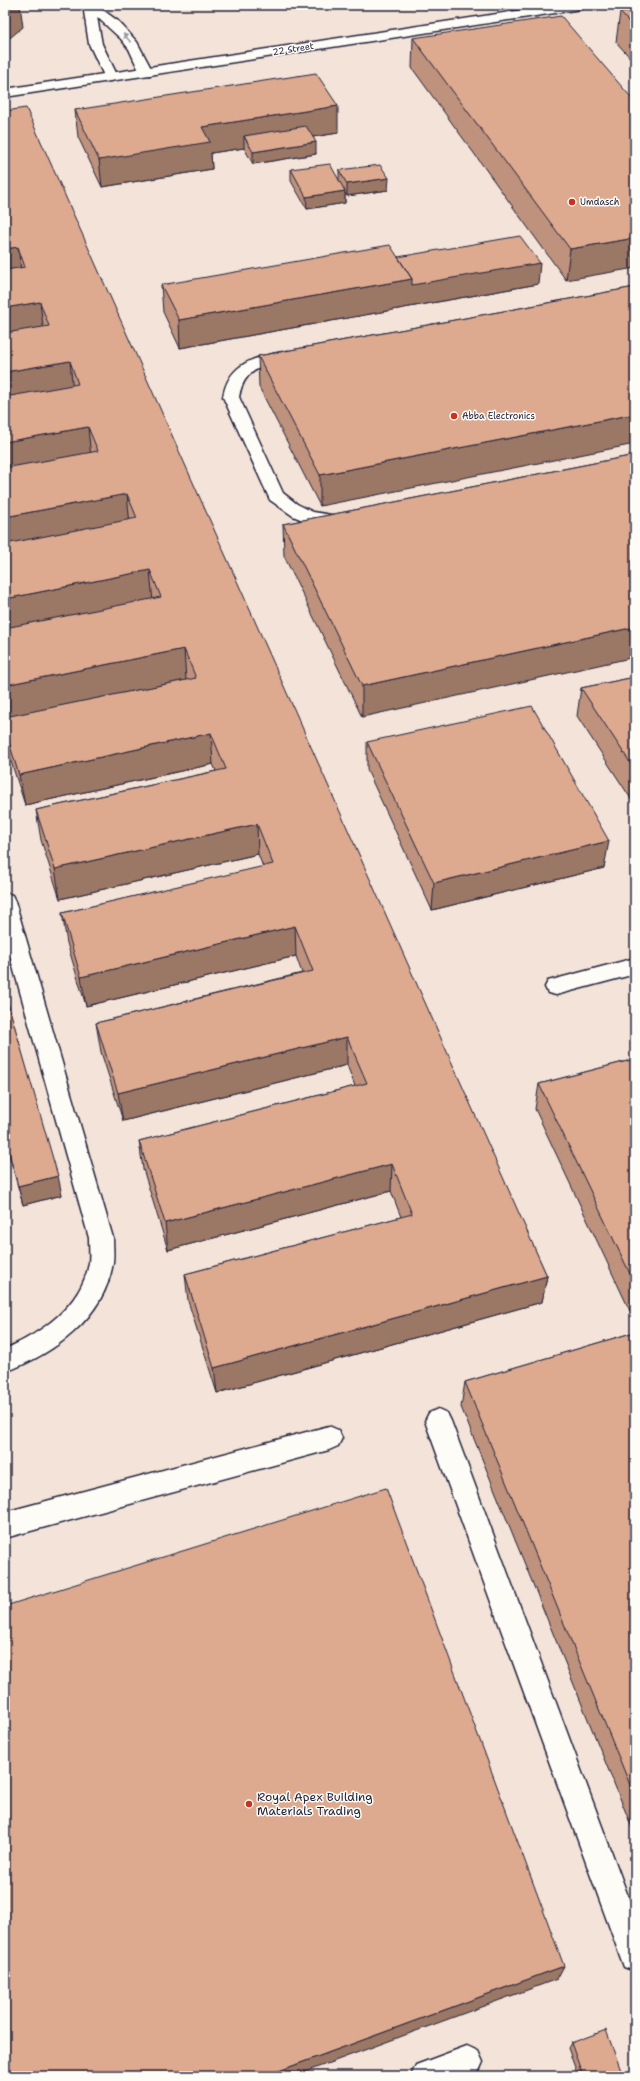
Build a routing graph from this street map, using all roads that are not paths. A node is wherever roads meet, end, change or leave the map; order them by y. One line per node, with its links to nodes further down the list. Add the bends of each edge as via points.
1 (581, 5): 3 (street, 22 Street)
2 (90, 6): 5 (street, one-way to 2, via 128,39); 6 (street, via 96,49)
3 (547, 10): 4 (street); 5 (street, 22 Street)
4 (556, 22)
5 (146, 72): 6 (street, 22 Street)
6 (111, 77): 7 (street, 22 Street)
7 (5, 93)
8 (302, 353): 9 (street, via 264,360 248,367 238,375 231,386 231,397 276,496 286,506 318,520)
9 (356, 522)
10 (5, 901): 13 (street, via 101,1238 100,1263 92,1288 78,1312 58,1332 33,1349)
11 (635, 966): 12 (street)
12 (556, 987)
13 (5, 1361)
14 (438, 1421): 17 (street)
15 (329, 1438): 16 (street)
16 (5, 1525)
17 (635, 1956)
18 (467, 2062): 19 (street)
19 (427, 2076)

